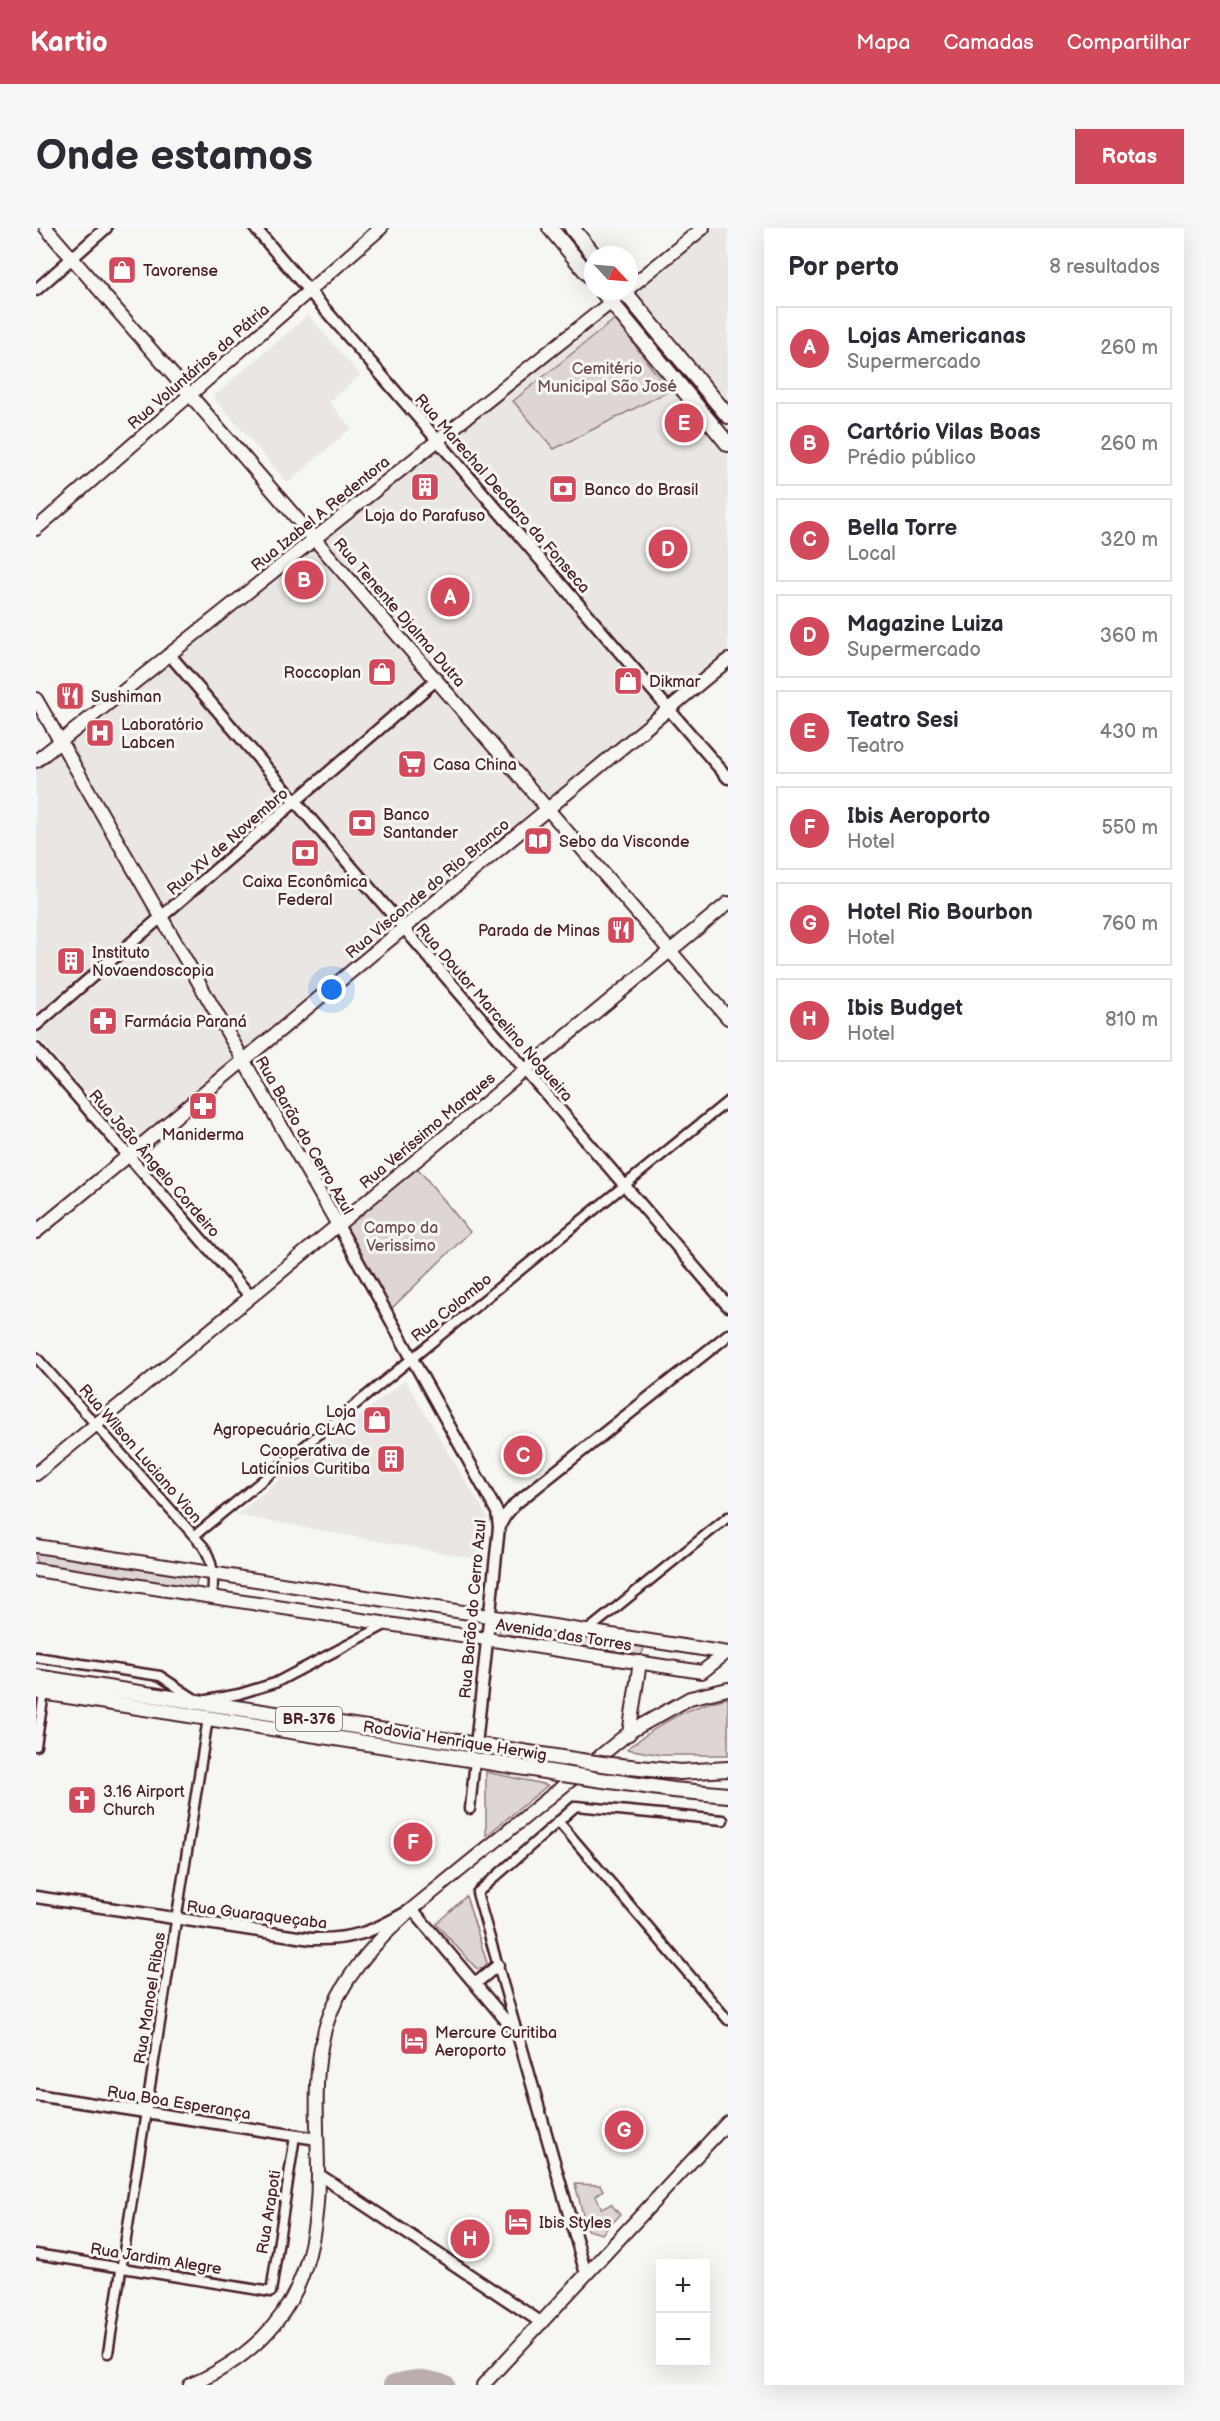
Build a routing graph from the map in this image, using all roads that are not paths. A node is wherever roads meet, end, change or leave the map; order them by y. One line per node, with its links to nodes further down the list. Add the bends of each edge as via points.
1 (46, 228): 9 (main road, Rua Tenente Djalma Dutra)
2 (106, 228): 9 (street)
3 (255, 228): 13 (street, Rua Marechal Deodoro da Fonseca)
4 (381, 228): 13 (main road, Rua Voluntários da Pátria)
5 (550, 228): 10 (main road)
6 (572, 228): 8 (main road)
7 (703, 228): 11 (main road)
8 (587, 246)
9 (72, 258): 12 (street); 17 (main road, Rua Tenente Djalma Dutra)
10 (584, 269)
11 (638, 281)
12 (36, 290)
13 (309, 291): 17 (main road, Rua Voluntários da Pátria); 19 (street, Rua Marechal Deodoro da Fonseca)
14 (602, 300): 19 (main road, Rua Izabel A Redentora)
15 (610, 300): 20 (main road)
16 (632, 300): 18 (main road)
17 (190, 394): 21 (main road, Rua Voluntários da Pátria); 22 (main road, Rua Tenente Djalma Dutra)
18 (728, 416)
19 (438, 440): 22 (main road, Rua Izabel A Redentora); 27 (street, Rua Marechal Deodoro da Fonseca)
20 (728, 444)
21 (36, 529)
22 (315, 538): 23 (main road, Rua Izabel A Redentora); 25 (main road, Rua Tenente Djalma Dutra)
23 (170, 654): 28 (main road, Rua Izabel A Redentora); 31 (street, Rua Doutor Marcelino Nogueira)
24 (728, 660): 27 (main road, Rua Visconde do Rio Branco)
25 (437, 680): 31 (street, Rua XV de Novembro); 32 (main road, Rua Tenente Djalma Dutra)
26 (36, 699): 28 (main road, Rua Barão do Cerro Azul)
27 (669, 709): 30 (street, Rua Marechal Deodoro da Fonseca); 32 (main road, Rua Visconde do Rio Branco)
28 (60, 741): 29 (main road, Rua Izabel A Redentora); 34 (main road, Rua Barão do Cerro Azul)
29 (36, 761)
30 (728, 778)
31 (295, 801): 34 (street, Rua XV de Novembro); 35 (street, Rua Doutor Marcelino Nogueira)
32 (548, 809): 35 (main road, Rua Visconde do Rio Branco); 36 (main road, Rua Tenente Djalma Dutra)
33 (728, 903): 36 (main road, Rua Veríssimo Marques)
34 (160, 918): 38 (street, Rua XV de Novembro); 40 (main road, Rua Barão do Cerro Azul)
35 (404, 928): 40 (main road, Rua Visconde do Rio Branco); 41 (street, Rua Doutor Marcelino Nogueira)
36 (670, 951): 37 (main road, Rua Tenente Djalma Dutra); 41 (main road, Rua Veríssimo Marques)
37 (728, 1018)
38 (36, 1025)
39 (36, 1050): 43 (street, Rua João Ângelo Cordeiro)
40 (243, 1061): 43 (main road, Rua Visconde do Rio Branco); 45 (main road, Rua Barão do Cerro Azul)
41 (525, 1070): 44 (street, Rua Doutor Marcelino Nogueira); 45 (main road, Rua Veríssimo Marques)
42 (728, 1101): 44 (street, Rua Colombo)
43 (128, 1156): 46 (main road, Rua Visconde do Rio Branco); 47 (street, Rua João Ângelo Cordeiro)
44 (624, 1185): 48 (street, Rua Doutor Marcelino Nogueira); 51 (street, Rua Colombo)
45 (338, 1225): 47 (main road, Rua Veríssimo Marques); 51 (street, Rua Barão do Cerro Azul)
46 (36, 1232)
47 (251, 1297): 52 (main road, Rua Veríssimo Marques)
48 (728, 1306)
49 (728, 1335): 55 (street)
50 (36, 1357): 52 (street, Rua Wilson Luciano Vion)
51 (412, 1358): 54 (street, Rua Barão do Cerro Azul); 58 (street, Rua Colombo)
52 (96, 1425): 53 (main road, Rua Veríssimo Marques); 58 (street, Rua Wilson Luciano Vion)
53 (36, 1474)
54 (489, 1495): 55 (street, via 506,1502); 57 (street, Rua Barão do Cerro Azul, via 497,1512)
55 (519, 1501): 57 (street, via 504,1516)
56 (728, 1516): 65 (street)
57 (498, 1530): 63 (street, Rua Barão do Cerro Azul)
58 (194, 1536): 61 (street, Rua Wilson Luciano Vion, via 208,1553)
59 (36, 1546): 61 (main road, Avenida das Torres)
60 (36, 1570): 62 (main road, Avenida das Torres)
61 (214, 1574): 62 (street); 63 (main road, Avenida das Torres)
62 (212, 1597): 64 (main road, Avenida das Torres)
63 (490, 1616): 65 (main road, Avenida das Torres); 66 (street, Rua Barão do Cerro Azul)
64 (387, 1623): 66 (main road, Avenida das Torres); 74 (street, via 275,1683)
65 (587, 1631): 67 (main road, Avenida das Torres)
66 (487, 1639): 70 (main road, Avenida das Torres); 77 (street, Rua Barão do Cerro Azul)
67 (652, 1641): 68 (main road, Avenida das Torres); 70 (main road)
68 (727, 1652): 70 (main road, Avenida das Torres, via 702,1672)
69 (36, 1657): 74 (street, via 160,1676)
70 (644, 1663): 76 (main road)
71 (36, 1677): 74 (main road, Rodovia Henrique Herwig / BR-376)
72 (728, 1689): 76 (main road, via 690,1698)
73 (40, 1692): 75 (main road, Rodovia Henrique Herwig / BR-376); 78 (street)
74 (199, 1702): 77 (main road, Rodovia Henrique Herwig / BR-376)
75 (208, 1718): 79 (main road, Rodovia Henrique Herwig / BR-376); 87 (street, Rua Manoel Ribas)
76 (629, 1734): 86 (main road)
77 (477, 1745): 80 (main road, Rodovia Henrique Herwig / BR-376, bridge, via 610,1766 680,1772)
78 (36, 1746)
79 (475, 1760): 81 (main road, Rodovia Henrique Herwig / BR-376, bridge); 82 (street)
80 (728, 1769)
81 (728, 1795)
82 (470, 1809)
83 (723, 1820): 84 (street, via 576,1806)
84 (558, 1821): 88 (street, via 477,1893); 90 (street)
85 (36, 1897): 87 (street, Rua Guaraqueçaba)
86 (412, 1909): 87 (street, Rua Guaraqueçaba, via 368,1932 330,1940); 89 (street); 96 (main road, via 372,1947 333,2009 320,2050)
87 (176, 1919): 93 (street, Rua Manoel Ribas)
88 (498, 1965): 89 (street); 91 (street)
89 (475, 1984): 91 (street)
90 (728, 2020)
91 (518, 2035): 100 (street)
92 (36, 2095): 93 (street, Rua Boa Esperança)
93 (146, 2112): 95 (street, Rua Boa Esperança); 99 (street, Rua Manoel Ribas)
94 (728, 2122): 100 (main road)
95 (295, 2136): 96 (street, Rua Boa Esperança); 101 (street, Rua Arapoti)
96 (317, 2139): 97 (main road)
97 (318, 2174): 102 (street); 104 (main road, via 312,2250 297,2290 251,2350)
98 (36, 2254): 99 (street, Rua Jardim Alegre)
99 (121, 2268): 101 (street, Rua Jardim Alegre); 103 (street, Rua Manoel Ribas)
100 (586, 2274): 102 (main road)
101 (271, 2292)
102 (542, 2323): 105 (main road)
103 (108, 2353)
104 (190, 2385)
105 (483, 2385)

